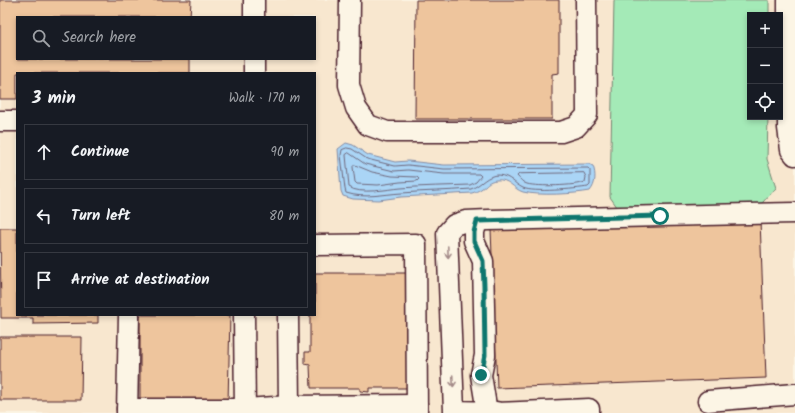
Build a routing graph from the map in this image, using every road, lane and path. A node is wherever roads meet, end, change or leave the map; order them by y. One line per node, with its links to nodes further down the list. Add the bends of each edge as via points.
1 (254, 0): 5 (lane)
2 (350, 0): 3 (lane, via 349,85 356,108 368,125 387,132 561,132 576,127 587,115)
3 (586, 0)
4 (788, 0): 10 (lane, via 788,128 791,150)
5 (254, 16)
6 (254, 60): 7 (lane)
7 (254, 72)
8 (0, 121): 9 (lane)
9 (16, 122)
10 (795, 155)
11 (795, 213): 12 (lane)
12 (477, 221): 24 (lane, via 474,241 483,261 485,355 481,375); 24 (lane, one-way to 24, via 454,225 447,233 454,411)
13 (316, 245): 21 (lane, via 416,244)
14 (129, 316): 22 (lane)
15 (244, 316): 23 (lane)
16 (288, 316): 19 (lane)
17 (795, 394): 18 (lane)
18 (708, 400)
19 (290, 406): 20 (lane); 23 (lane)
20 (324, 409): 21 (lane)
21 (417, 409)
22 (127, 411): 23 (lane)
23 (245, 411)
24 (493, 412): 25 (lane, via 589,409)
25 (589, 413)

